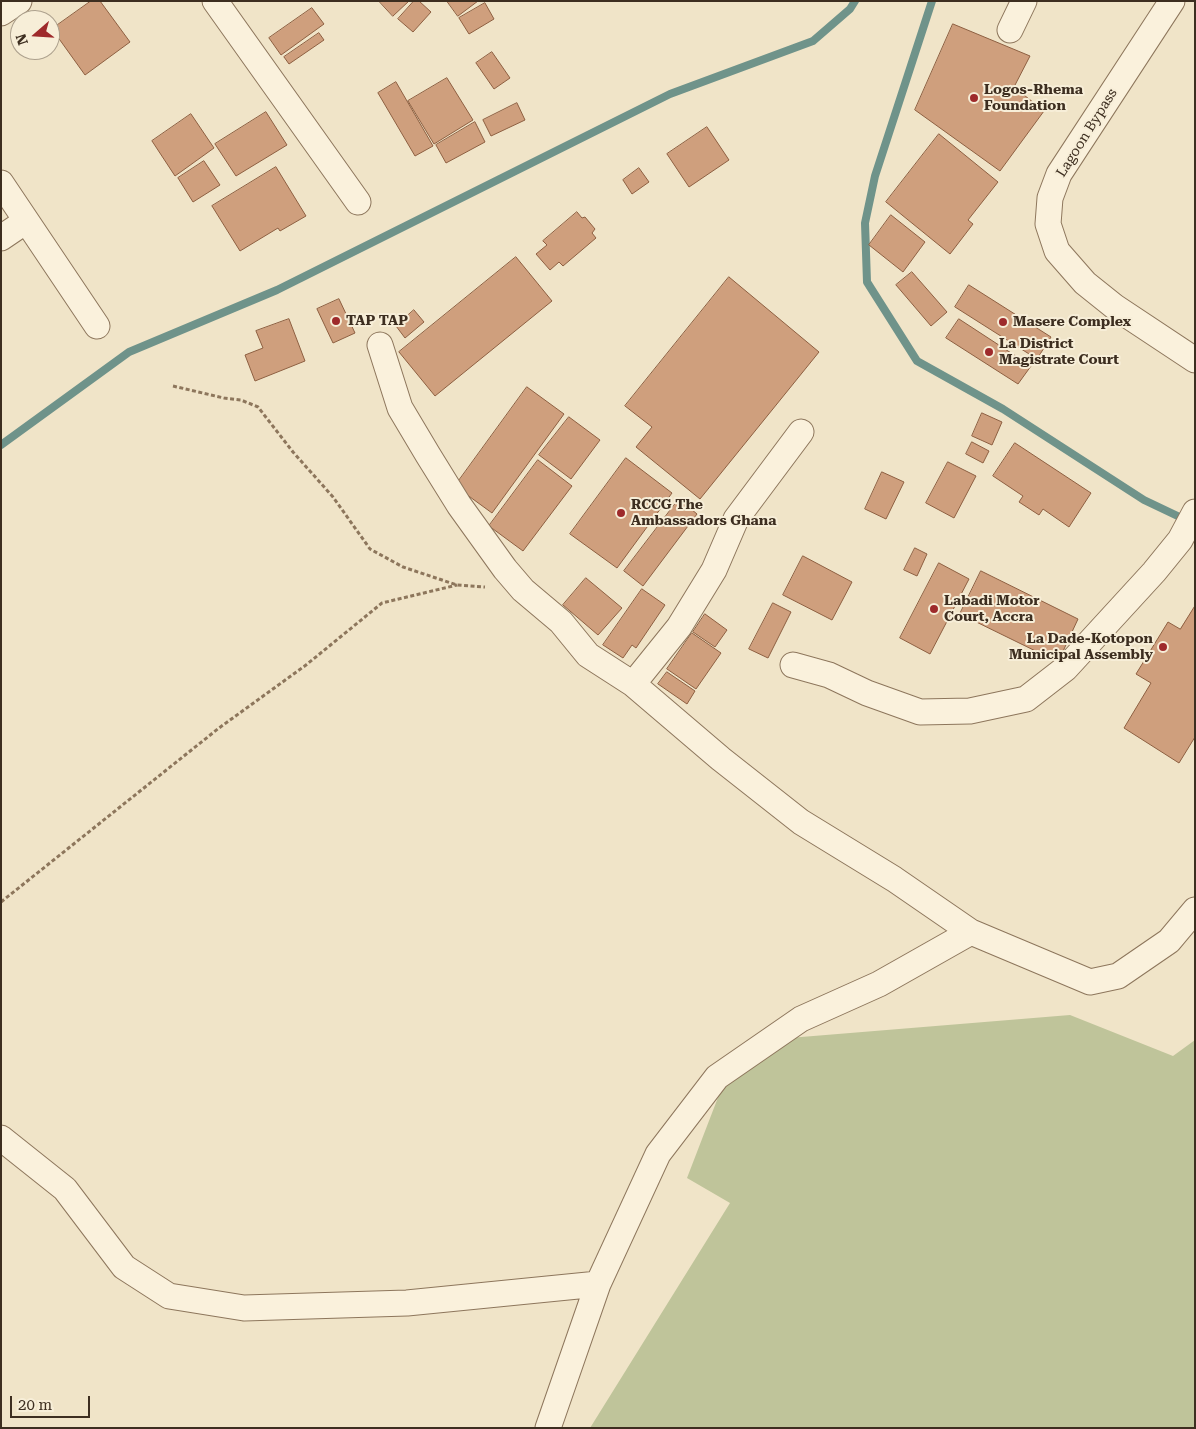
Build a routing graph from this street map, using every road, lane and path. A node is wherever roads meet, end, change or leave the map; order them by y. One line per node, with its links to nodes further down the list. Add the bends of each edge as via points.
1 (18, 1): 5 (street)
2 (215, 1): 8 (street)
3 (1024, 1): 6 (street)
4 (1172, 1): 13 (street, Lagoon Bypass, via 1059,174 1050,198 1048,224 1057,251 1085,283)
5 (1, 13)
6 (1010, 30)
7 (1, 183): 9 (street)
8 (358, 202)
9 (26, 221): 10 (street); 11 (street)
10 (1, 238)
11 (96, 326)
12 (380, 345): 18 (street, via 400,408 460,505)
13 (1195, 360)
14 (173, 386): 17 (path, via 241,400 258,407 333,497 370,549 403,567)
15 (801, 432): 20 (street, via 736,519 714,570 679,627)
16 (1195, 512): 19 (street, via 1180,540 1154,572 1066,668 1026,699 970,711 920,712 829,675)
17 (457, 585): 18 (path); 21 (path, via 382,603)
18 (523, 590): 20 (street, via 561,622 588,655)
19 (793, 665)
20 (633, 684): 23 (street, via 800,822 894,879)
21 (1, 902)
22 (1195, 910): 23 (street, via 1168,941 1118,976 1090,982)
23 (972, 932): 25 (street, via 879,984 801,1018 717,1077 658,1154)
24 (1, 1138): 25 (street, via 65,1189 124,1266 169,1296 244,1308 407,1303)
25 (598, 1284): 26 (street)
26 (548, 1428)

